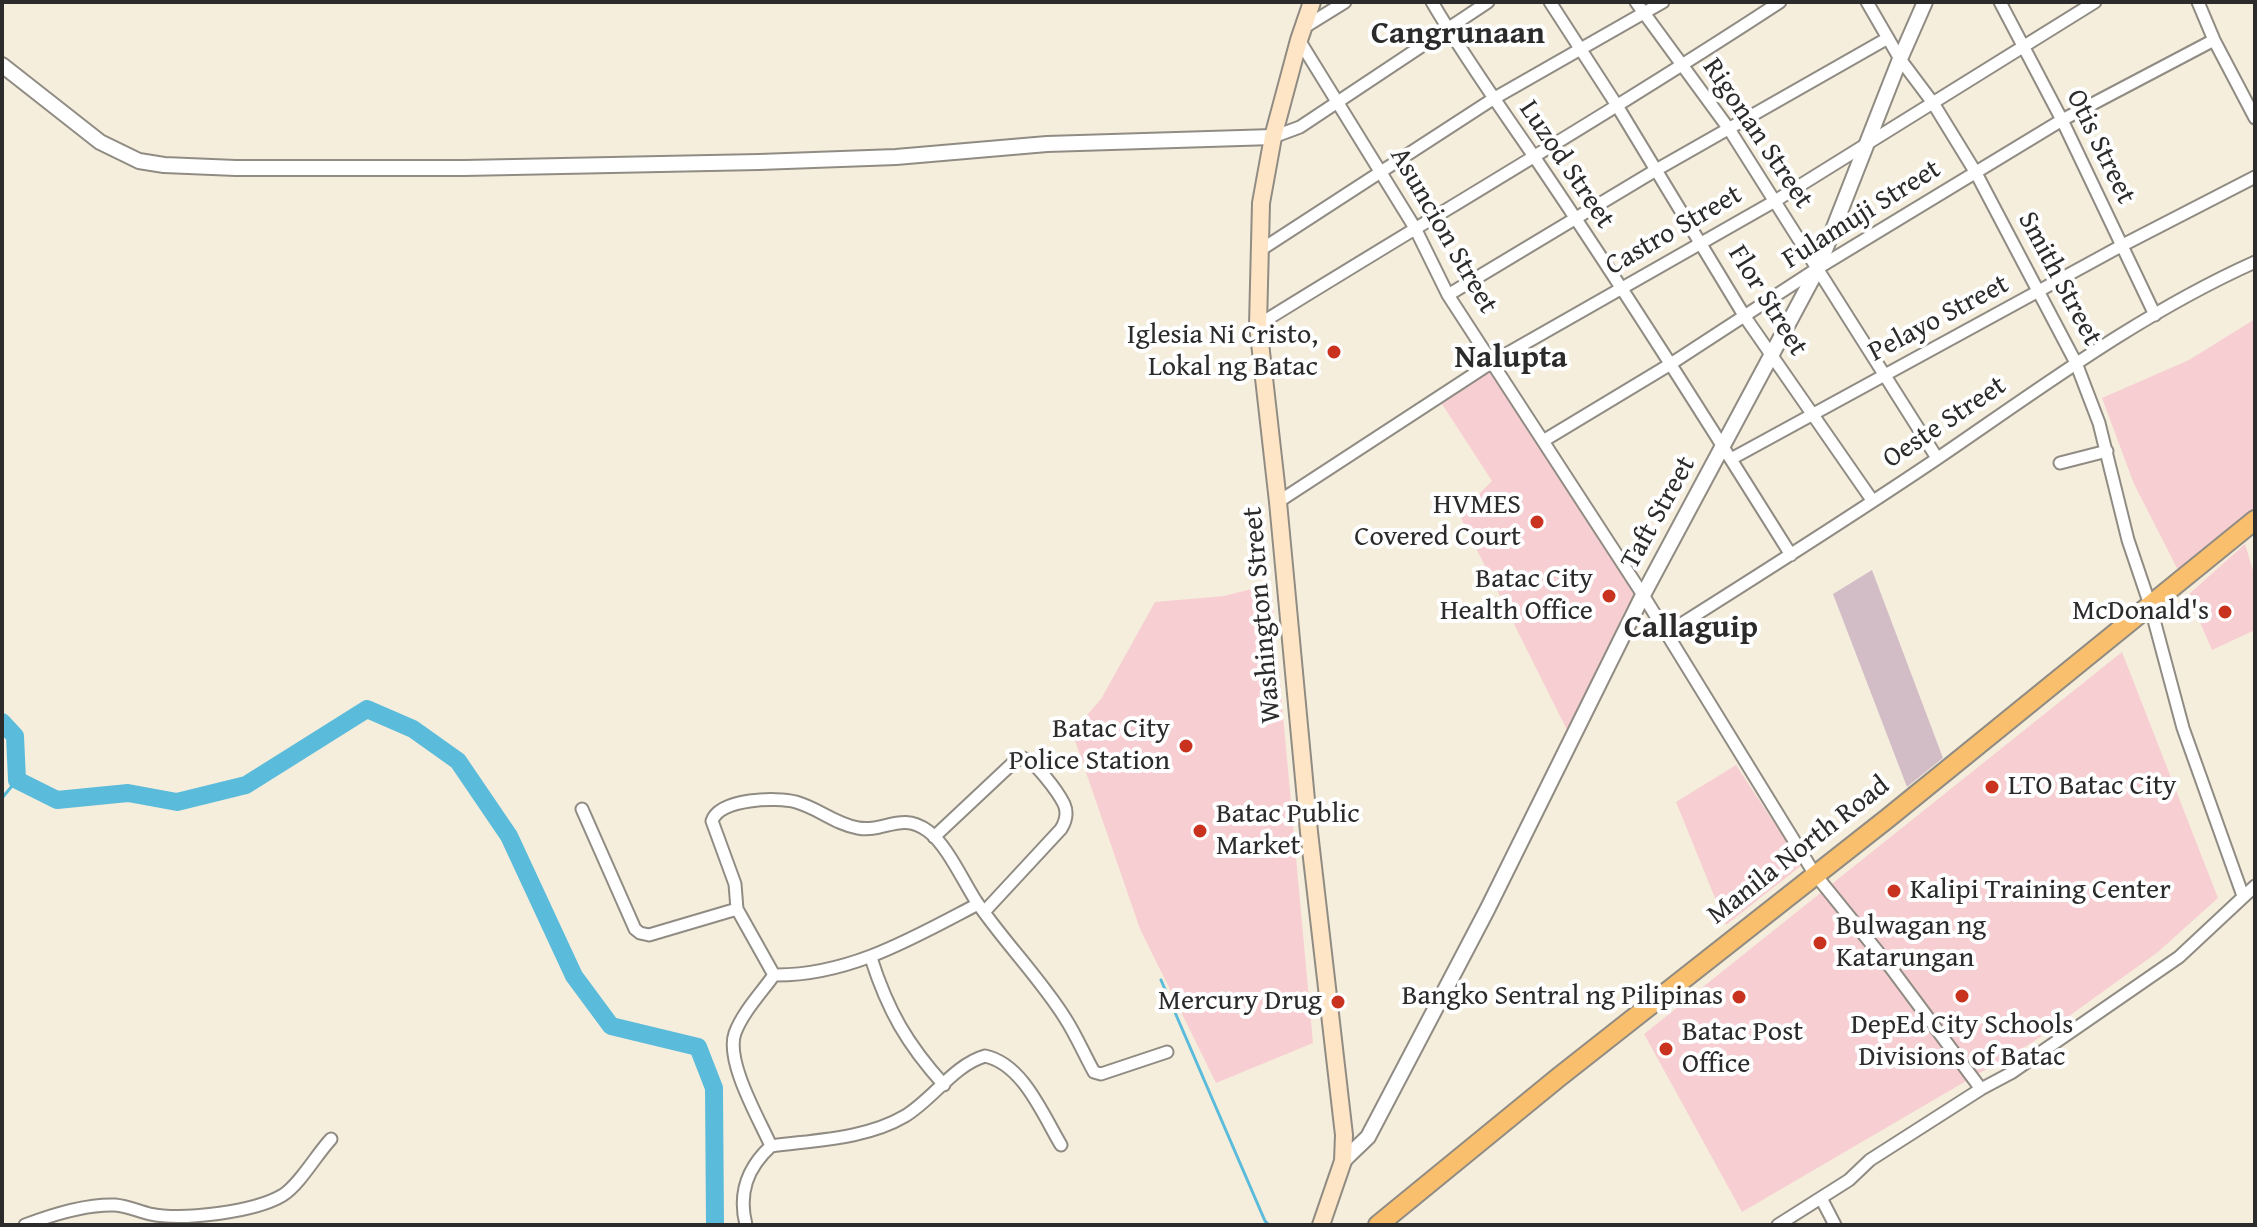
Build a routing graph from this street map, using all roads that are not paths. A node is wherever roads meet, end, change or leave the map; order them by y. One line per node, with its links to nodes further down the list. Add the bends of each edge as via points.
1 (1312, 2): 16 (main road, Washington Street)
2 (1345, 2): 16 (street)
3 (1432, 2): 15 (street, Luzod Street)
4 (1488, 2): 15 (street)
5 (1550, 2): 19 (street, Flor Street)
6 (1636, 2): 14 (street, Rigonan Street)
7 (1663, 2): 14 (street)
8 (1780, 2): 23 (street)
9 (1867, 2): 17 (street, Smith Street)
10 (1925, 2): 21 (street, Taft Street)
11 (2000, 2): 20 (street, Otis Street)
12 (2095, 2): 20 (street, Castro Street)
13 (2198, 2): 18 (street)
14 (1644, 12): 19 (street); 23 (street, Rigonan Street)
15 (1447, 28): 24 (street, Luzod Street); 25 (street)
16 (1301, 34): 25 (street, Asuncion Street); 31 (main road, Washington Street)
17 (1888, 38): 21 (street, Smith Street); 30 (street)
18 (2214, 40): 28 (street); 29 (street, Fulamuji Street)
19 (1580, 48): 24 (street); 27 (street, Flor Street)
20 (2024, 48): 26 (street, Castro Street); 29 (street, Otis Street)
21 (1900, 59): 26 (street, Smith Street); 32 (street, Taft Street)
22 (2, 65): 31 (street, via 100,142 139,161 164,165 464,168 759,162)
23 (1682, 66): 27 (street); 30 (street, Rigonan Street)
24 (1493, 99): 33 (street, Luzod Street); 35 (street)
25 (1338, 100): 31 (street, via 1300,127); 35 (street, Asuncion Street)
26 (1933, 103): 32 (street, Castro Street); 36 (street, Smith Street)
27 (1616, 104): 33 (street); 34 (street, Flor Street)
28 (2255, 118)
29 (2062, 120): 36 (street, Fulamuji Street); 42 (street, Otis Street)
30 (1729, 129): 34 (street); 38 (street, Rigonan Street)
31 (1273, 137): 43 (main road, Washington Street)
32 (1868, 143): 38 (street, Castro Street); 45 (street, Taft Street)
33 (1533, 155): 39 (street, Luzod Street); 40 (street)
34 (1656, 170): 39 (street); 41 (street, Flor Street)
35 (1382, 172): 40 (street, Asuncion Street); 43 (street)
36 (1976, 173): 45 (street, Fulamuji Street); 47 (street, Smith Street)
37 (2255, 177): 42 (street, Pelayo Street)
38 (1775, 201): 41 (street, Castro Street); 45 (street, Rigonan Street)
39 (1575, 220): 46 (street, Luzod Street); 48 (street)
40 (1415, 228): 48 (street, Asuncion Street); 51 (street)
41 (1703, 243): 46 (street, Castro Street); 50 (street, Flor Street)
42 (2121, 246): 47 (street, Pelayo Street); 49 (street, Otis Street)
43 (1259, 251): 51 (main road, Washington Street)
44 (2255, 262): 49 (street, Oeste Street)
45 (1818, 268): 50 (street, Fulamuji Street); 52 (street, Taft Street); 56 (street, Rigonan Street)
46 (1620, 289): 53 (street, Castro Street); 55 (street, Luzod Street)
47 (2038, 293): 54 (street, Smith Street); 56 (street, Pelayo Street)
48 (1448, 295): 53 (street, Asuncion Street)
49 (2155, 315): 54 (street, Oeste Street)
50 (1745, 317): 52 (street, Flor Street); 55 (street, Fulamuji Street)
51 (1258, 325): 64 (main road, Washington Street)
52 (1771, 353): 57 (street, Flor Street); 60 (street, Taft Street)
53 (1494, 361): 58 (street, Asuncion Street); 64 (street, Castro Street)
54 (2076, 363): 59 (street, Smith Street); 61 (street, Oeste Street)
55 (1669, 365): 58 (street, Fulamuji Street); 60 (street, Luzod Street)
56 (1886, 374): 57 (street, Pelayo Street); 61 (street, Rigonan Street)
57 (1813, 416): 60 (street, Pelayo Street); 63 (street, Flor Street)
58 (1543, 441): 67 (street, Asuncion Street)
59 (2107, 451): 62 (street); 68 (street, Smith Street)
60 (1727, 453): 66 (street, Luzod Street); 67 (street, Taft Street)
61 (1937, 458): 63 (street, Oeste Street)
62 (2060, 463)
63 (1872, 500): 66 (street, Oeste Street)
64 (1278, 502): 85 (main road, Washington Street, via 1309,832 1343,1108)
65 (2255, 520): 68 (highway, Manila North Road)
66 (1791, 555): 69 (street, Oeste Street)
67 (1643, 595): 69 (street, Asuncion Street); 85 (street, Taft Street, via 1368,1137)
68 (2150, 605): 72 (highway, Manila North Road); 74 (street, Smith Street, via 2183,728)
69 (1667, 633): 72 (street, Asuncion Street)
70 (582, 809): 76 (street, via 640,933 649,935)
71 (934, 837): 75 (street); 75 (street, via 1022,758 1033,762 1064,805 1061,829); 76 (street, via 908,822 860,829 795,801 725,807 712,821 735,884)
72 (1814, 873): 81 (street, Asuncion Street); 90 (highway, Manila North Road)
73 (2255, 886): 74 (street)
74 (2243, 896): 81 (street, via 2179,957)
75 (981, 908): 77 (street); 79 (street, via 1066,1019 1094,1072)
76 (737, 909): 78 (street)
77 (871, 958): 78 (street, via 806,975); 80 (street, via 908,1041)
78 (774, 975): 84 (street, via 742,1019 732,1055)
79 (1167, 1052)
80 (944, 1085): 83 (street, via 976,1058 991,1057 1021,1081); 84 (street, via 902,1118 867,1132)
81 (1981, 1089): 86 (street)
82 (331, 1139): 87 (street, via 292,1188 267,1201 181,1217 106,1205)
83 (1061, 1145)
84 (771, 1146): 88 (street, via 748,1173)
85 (1343, 1161): 89 (main road, Washington Street)
86 (1821, 1198): 91 (street); 92 (street)
87 (25, 1225)
88 (746, 1225)
89 (1321, 1225)
90 (1378, 1225)
91 (1778, 1225)
92 (1835, 1225)

